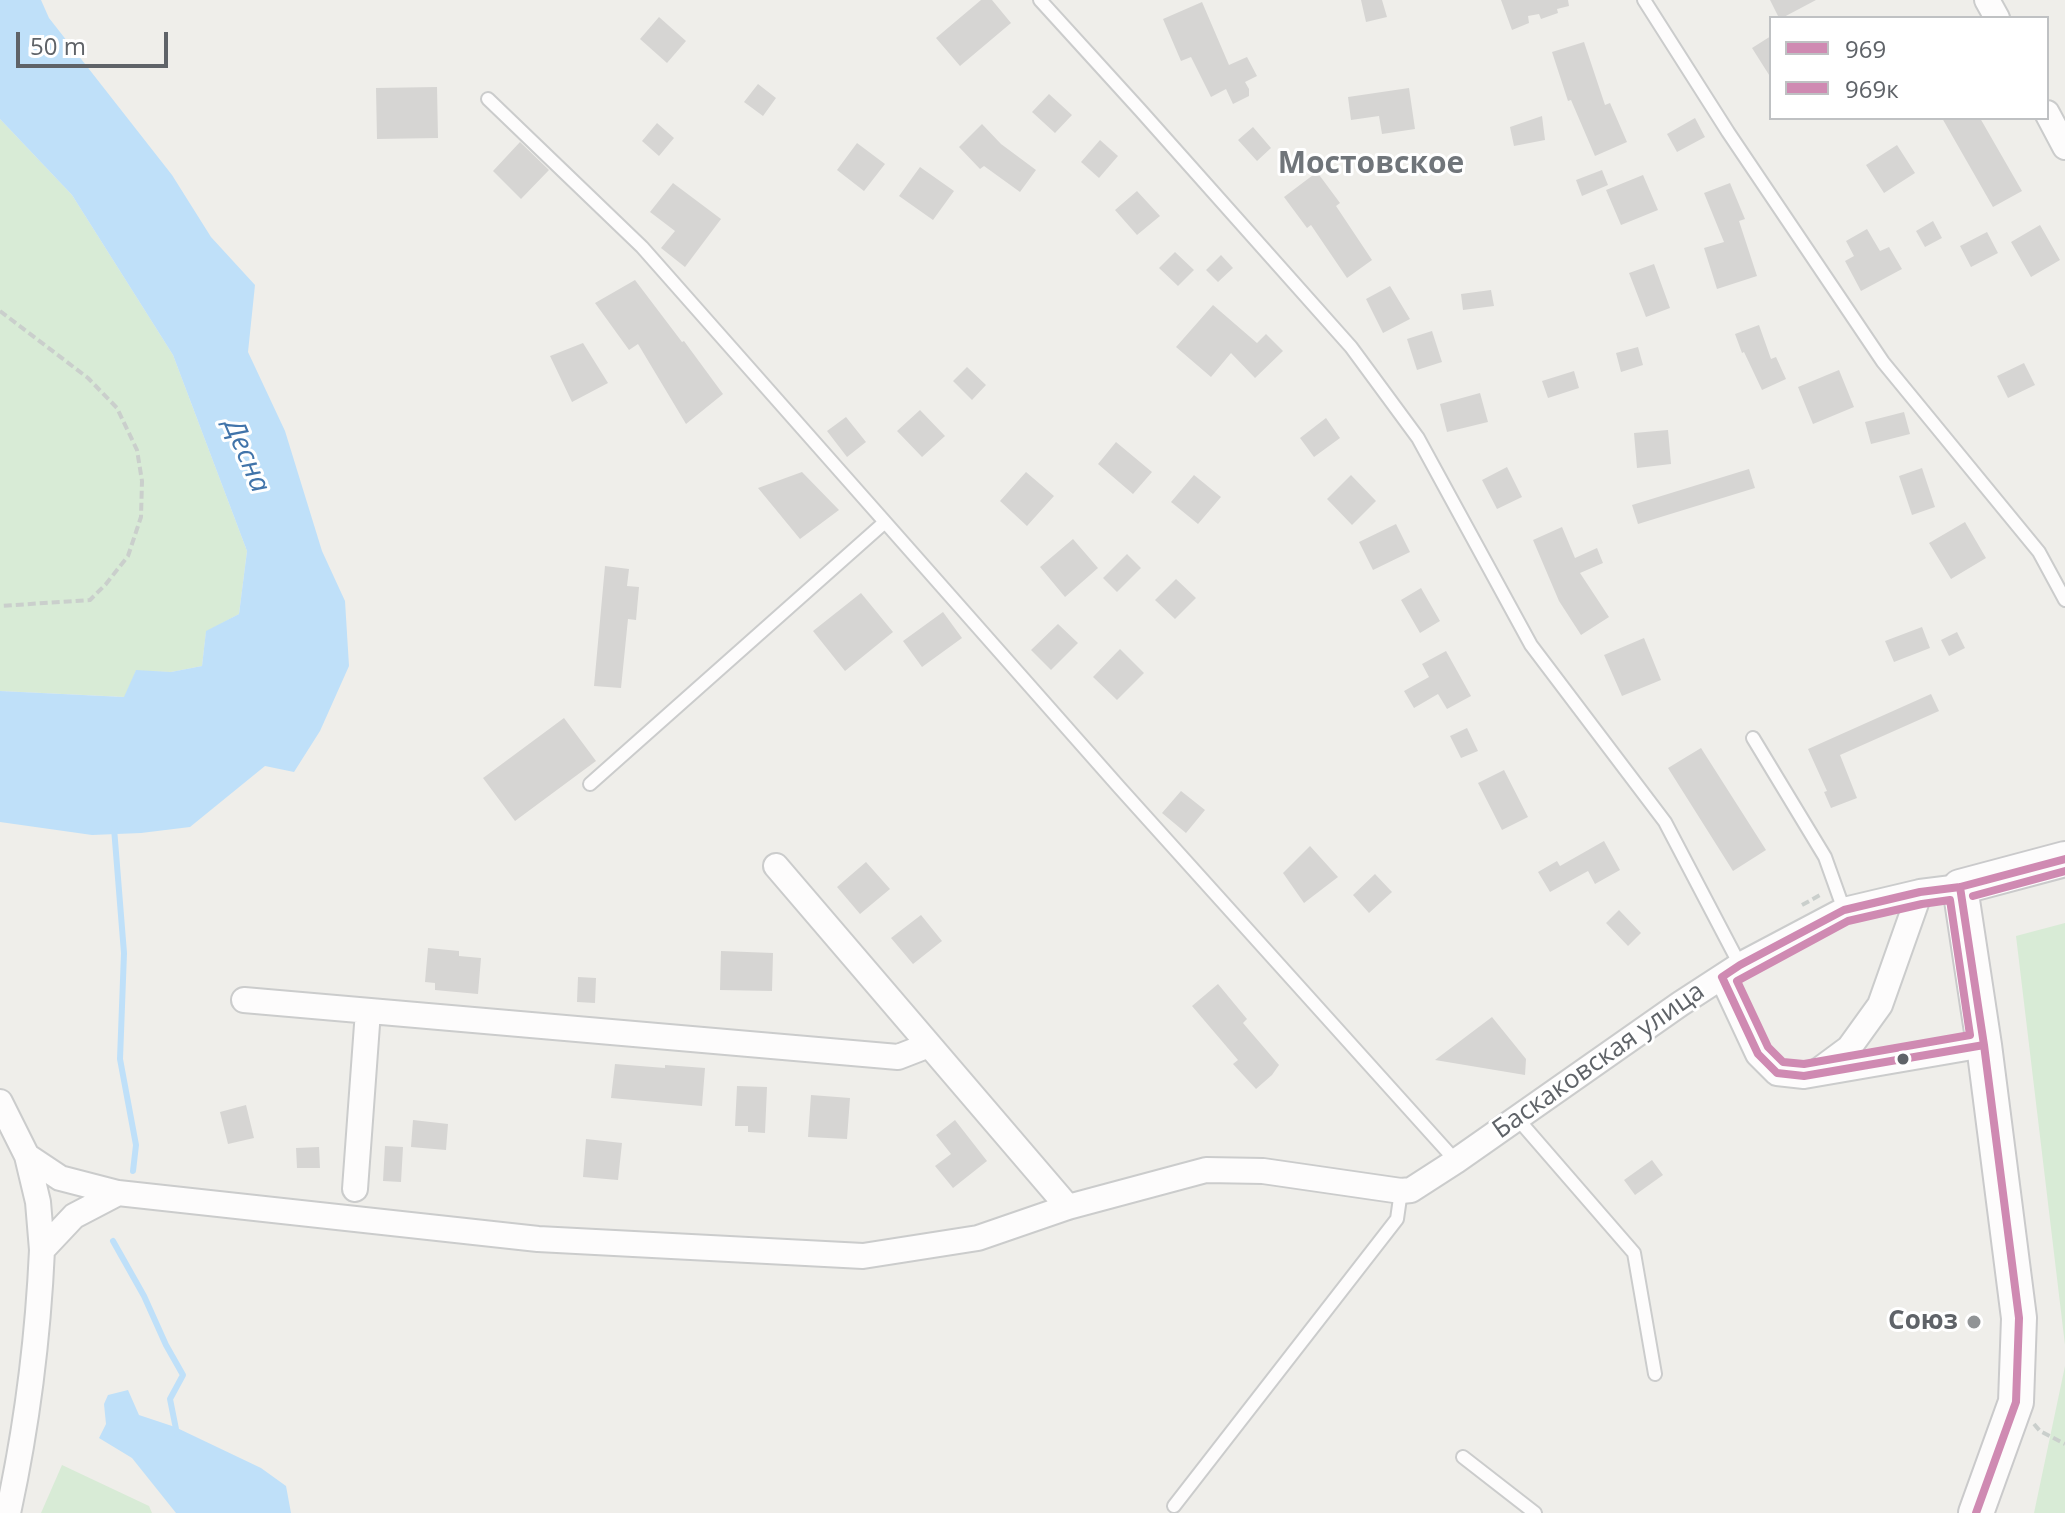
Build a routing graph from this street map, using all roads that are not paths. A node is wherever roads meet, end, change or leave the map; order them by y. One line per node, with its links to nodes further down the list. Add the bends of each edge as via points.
1 (1040, 0): 15 (lane, via 1341,335 1418,438 1531,645 1665,822)
2 (1644, 0): 7 (lane, via 1883,362 2039,552)
3 (488, 99): 6 (lane, via 642,247)
4 (2049, 117): 5 (street)
5 (2065, 147)
6 (885, 522): 9 (lane); 24 (lane)
7 (2065, 600)
8 (1753, 738): 14 (lane, via 1825,857)
9 (590, 784)
10 (2065, 859): 12 (street, Баскаковская улица)
11 (776, 866): 18 (street)
12 (1960, 887): 13 (street, Баскаковская улица); 19 (street)
13 (1920, 892): 14 (street, Баскаковская улица); 20 (street, via 1880,1005 1849,1048)
14 (1844, 910): 15 (street, Баскаковская улица)
15 (1731, 971): 20 (street, via 1758,1054 1777,1073); 22 (street, Баскаковская улица)
16 (244, 1000): 17 (street)
17 (368, 1011): 18 (street, via 898,1057); 25 (street)
18 (929, 1045): 28 (street)
19 (1984, 1045): 20 (street); 35 (street, via 2019,1318 2016,1402)
20 (1812, 1075)
21 (0, 1102): 23 (street)
22 (1516, 1117): 24 (street, Баскаковская улица); 30 (lane, via 1634,1253)
23 (27, 1156): 27 (street, via 60,1178); 29 (street)
24 (1456, 1161): 26 (street, Баскаковская улица)
25 (355, 1189)
26 (1406, 1191): 28 (street, via 1263,1171 1206,1170); 32 (lane, via 1397,1219)
27 (118, 1193): 28 (street, via 538,1239 863,1256 978,1238); 29 (street, via 74,1216)
28 (1068, 1207)
29 (42, 1250): 33 (street, via 21,1452)
30 (1655, 1374)
31 (1463, 1457): 34 (lane)
32 (1174, 1506)
33 (8, 1513)
34 (1535, 1513)
35 (1976, 1513)

